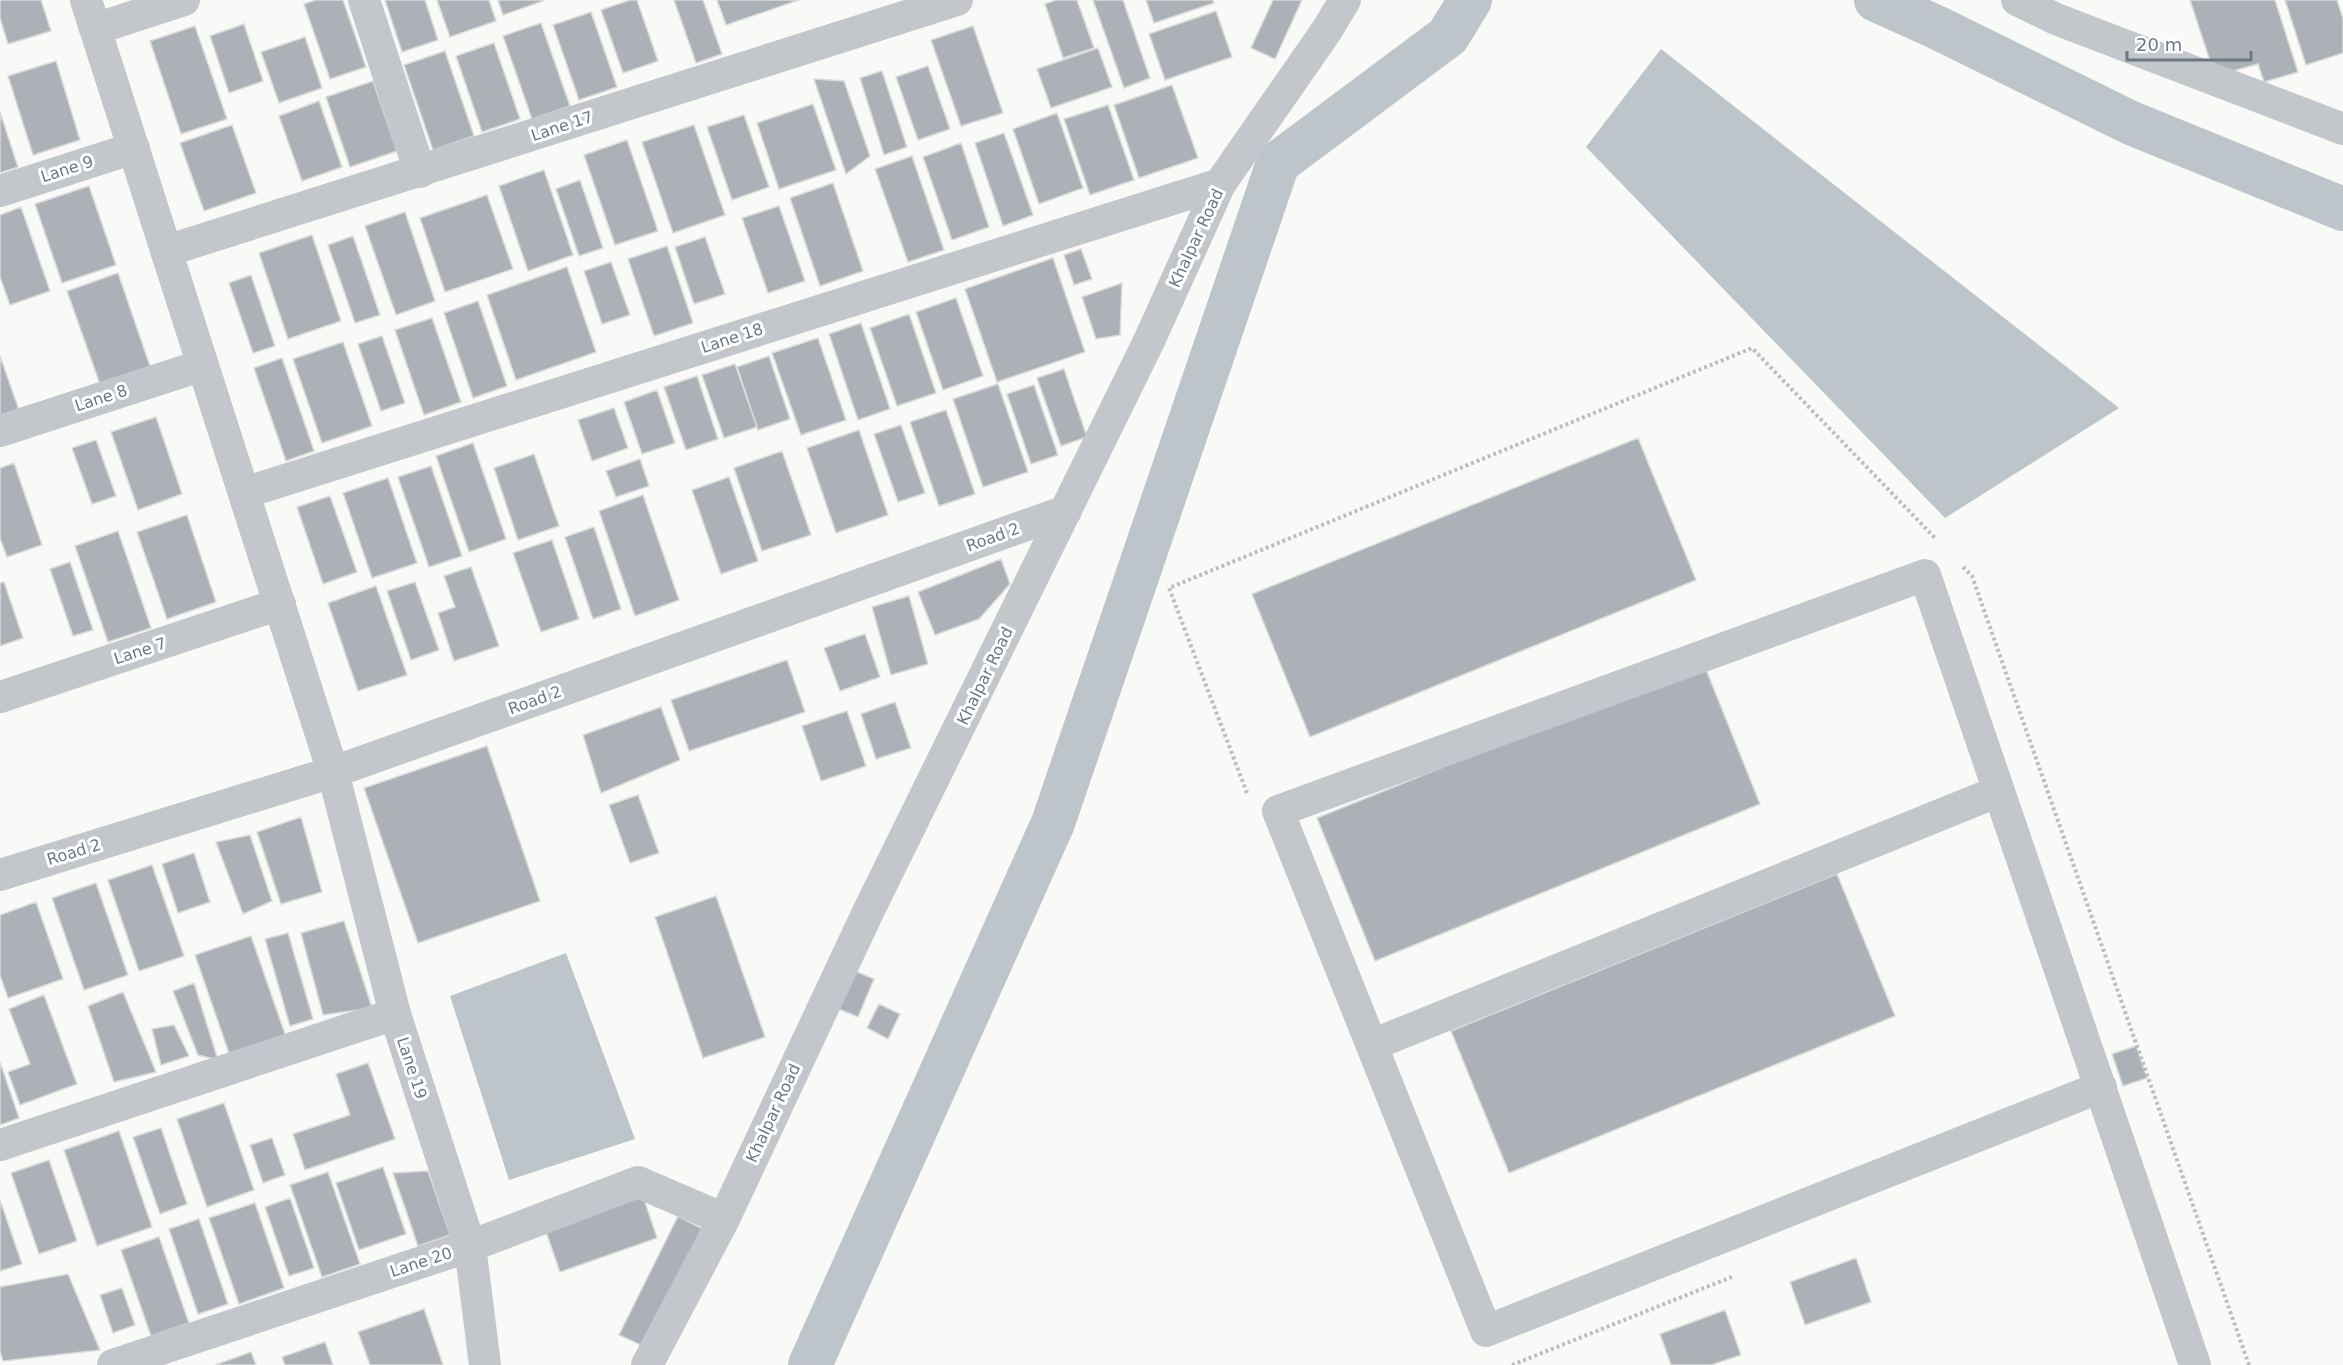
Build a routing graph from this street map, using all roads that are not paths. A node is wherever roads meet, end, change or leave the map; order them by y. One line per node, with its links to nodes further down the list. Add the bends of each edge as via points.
1 (184, 0): 6 (street)
2 (364, 0): 9 (street)
3 (957, 0): 9 (street, Lane 17)
4 (1345, 0): 10 (street, Khalpar Road)
5 (2017, 0): 7 (street, via 2056,19)
6 (91, 14): 8 (street, Lane 19)
7 (2343, 129)
8 (134, 148): 11 (street, Lane 9); 12 (street, Lane 19)
9 (420, 172): 12 (street, Lane 17)
10 (1220, 184): 15 (street, Lane 18); 16 (street, Khalpar Road)
11 (0, 191)
12 (166, 251): 13 (street, Lane 19)
13 (203, 365): 14 (street, Lane 8); 15 (street, Lane 19)
14 (0, 431)
15 (244, 493): 17 (street, Lane 19)
16 (1066, 512): 19 (street, Road 2); 26 (street, Khalpar Road, via 868,912)
17 (280, 604): 18 (street, Lane 7); 19 (street, Lane 19)
18 (0, 697)
19 (333, 771): 21 (street, Road 2); 22 (street, Lane 19)
20 (1999, 791): 23 (street); 23 (street, via 1925,575 1278,811); 24 (street)
21 (0, 875)
22 (395, 1014): 25 (street); 27 (street, Lane 19)
23 (1372, 1045): 24 (street, via 1486,1331)
24 (2101, 1087): 31 (street)
25 (0, 1145)
26 (724, 1219): 27 (street, Lane 20, via 638,1182); 30 (street, Khalpar Road)
27 (470, 1246): 28 (street, Lane 20); 29 (street, Lane 19)
28 (113, 1365)
29 (486, 1365)
30 (646, 1365)
31 (2195, 1365)

